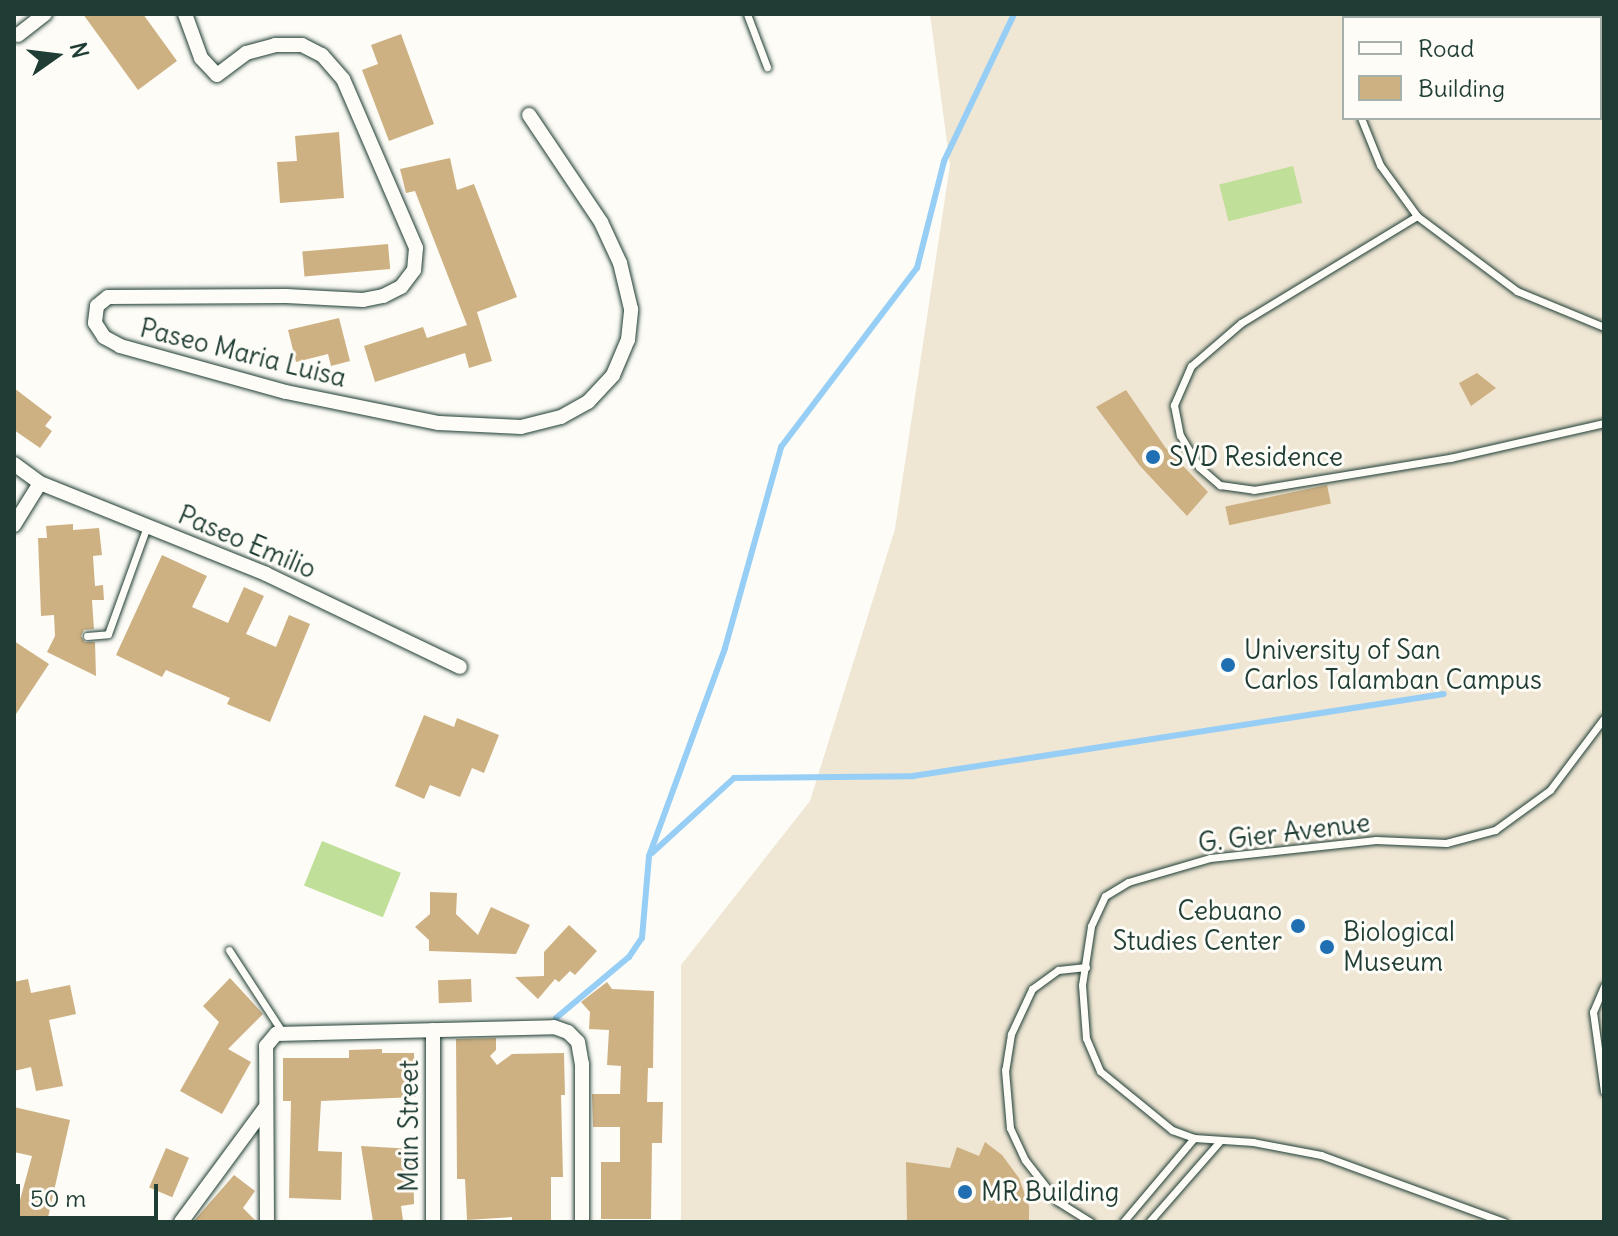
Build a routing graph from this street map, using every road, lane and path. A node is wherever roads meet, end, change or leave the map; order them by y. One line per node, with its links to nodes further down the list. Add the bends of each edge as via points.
1 (45, 14): 4 (street)
2 (185, 14): 6 (street, Paseo Maria Luisa, via 201,58 217,75 246,53 275,45 302,45 322,55 343,79 416,248 414,270 401,287 363,300 108,297 97,306 95,323 104,337 120,346 286,392 439,423 521,427 561,417 588,402 613,375 628,340 631,309 620,263 601,222)
3 (747, 14): 5 (lane)
4 (18, 35)
5 (767, 67)
6 (529, 115)
7 (1362, 120): 8 (lane, via 1380,165)
8 (1417, 216): 9 (lane, via 1517,291); 10 (lane, via 1241,323 1191,366 1174,405 1180,435 1199,467 1220,485 1254,490 1450,458)
9 (1604, 327)
10 (1604, 423)
11 (14, 464): 12 (street, Paseo Emilio)
12 (40, 483): 13 (street); 14 (street, Paseo Emilio)
13 (14, 525)
14 (147, 526): 15 (lane, via 108,634); 16 (street, Paseo Emilio, via 266,574)
15 (87, 636)
16 (460, 667)
17 (1604, 718): 19 (lane, G. Gier Avenue, via 1550,790 1495,830 1446,843 1376,840 1210,858 1128,882 1105,896 1091,926)
18 (229, 950): 22 (lane)
19 (1086, 967): 25 (lane, G. Gier Avenue, via 1086,1038 1100,1071 1172,1130); 31 (lane, via 1058,970 1032,989 1011,1034 1005,1070 1010,1128 1025,1160 1057,1201)
20 (1604, 986): 23 (lane, via 1593,1012)
21 (433, 1030): 22 (street); 29 (street, Main Street); 30 (street, via 554,1027 578,1042)
22 (283, 1033): 24 (street, via 266,1046)
23 (1604, 1091)
24 (265, 1108): 27 (street); 28 (street)
25 (1194, 1138): 26 (lane, G. Gier Avenue); 32 (lane)
26 (1220, 1141): 33 (lane); 34 (lane, G. Gier Avenue, via 1321,1155)
27 (181, 1222)
28 (267, 1222)
29 (433, 1222)
30 (582, 1222)
31 (1091, 1222)
32 (1123, 1222)
33 (1149, 1222)
34 (1504, 1222)

